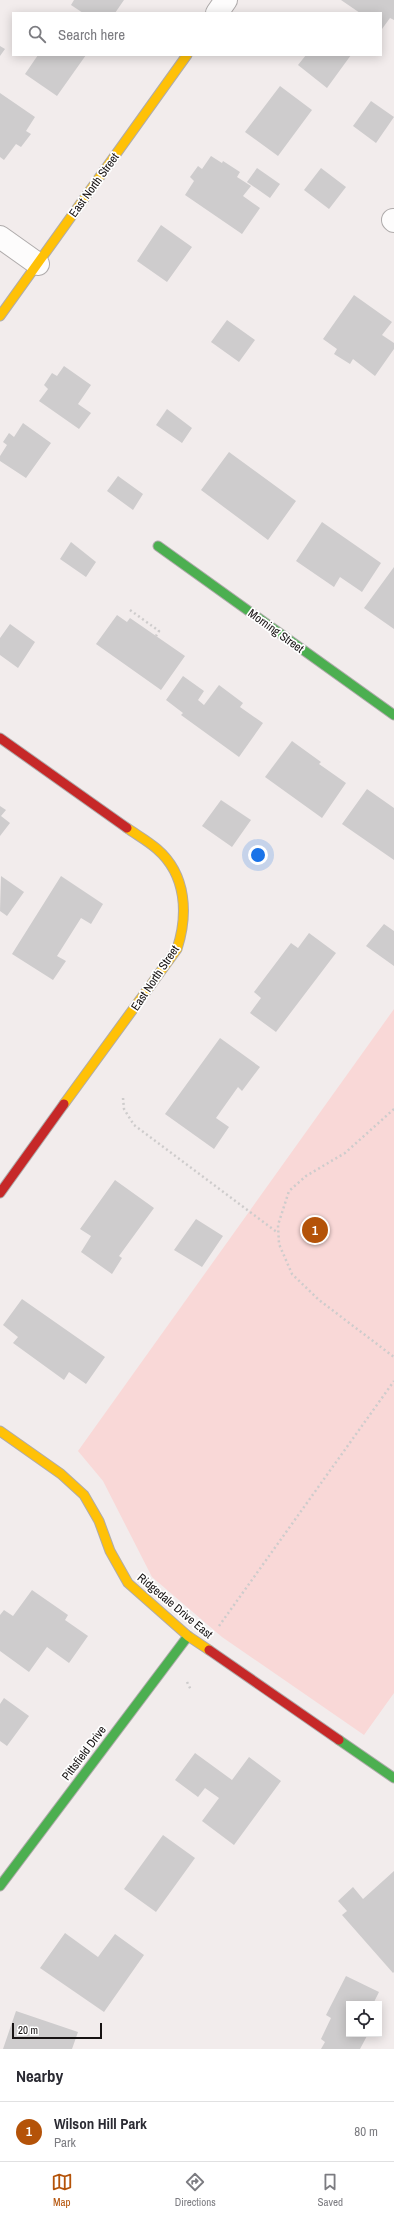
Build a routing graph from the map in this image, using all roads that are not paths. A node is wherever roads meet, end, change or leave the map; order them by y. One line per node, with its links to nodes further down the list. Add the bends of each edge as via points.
1 (226, 0): 2 (street)
2 (218, 12)
3 (186, 56): 5 (street, East North Street)
4 (0, 237): 5 (street)
5 (38, 264): 6 (street, East North Street)
6 (0, 316)
7 (158, 546): 8 (street, Morning Street)
8 (394, 715)
9 (0, 738): 10 (street, East North Street, via 158,850 171,864 178,879 186,912 184,932 176,949)
10 (0, 1193)
11 (0, 1431): 12 (street, Ridgedale Drive East, via 61,1474 84,1495 128,1583)
12 (188, 1636): 13 (street, Ridgedale Drive East); 14 (street, Pittsfield Drive)
13 (394, 1778)
14 (0, 1886)

